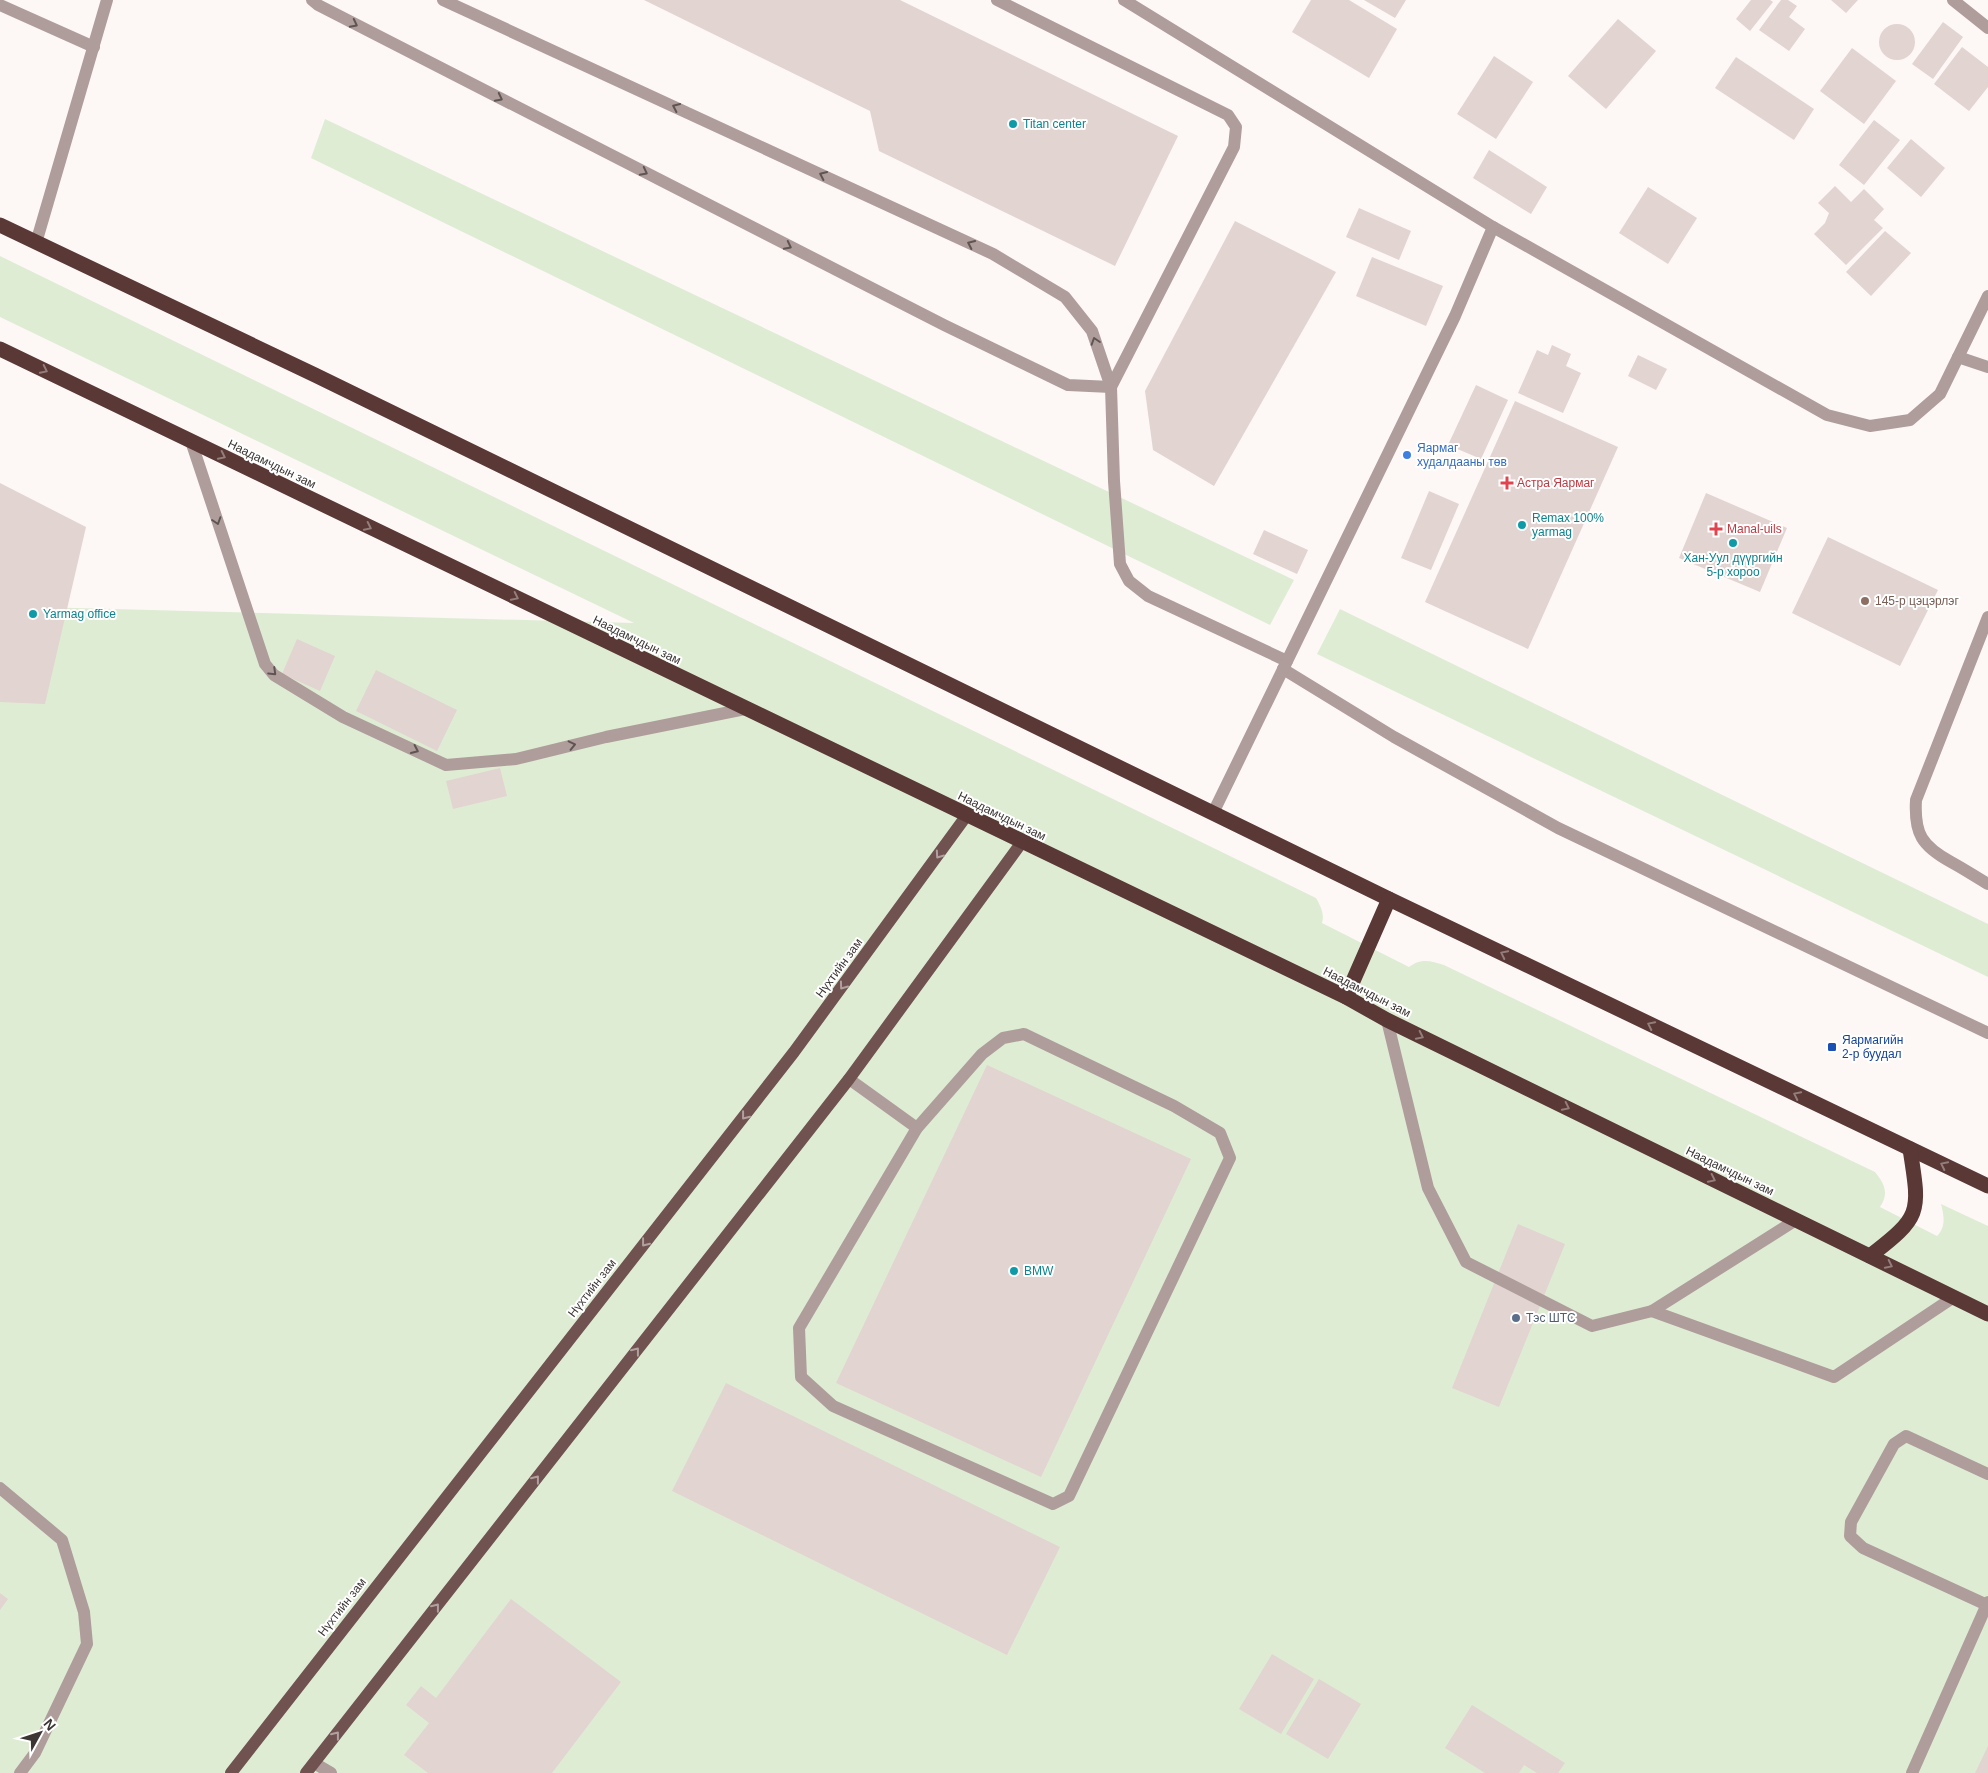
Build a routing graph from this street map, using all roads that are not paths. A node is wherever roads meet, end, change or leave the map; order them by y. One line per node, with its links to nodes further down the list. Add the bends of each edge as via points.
1 (107, 0): 9 (street)
2 (312, 0): 17 (street, one-way to 17, via 1023,364 1068,385)
3 (443, 0): 17 (street, one-way to 3, via 1092,331 1065,297 993,254)
4 (997, 0): 17 (street, via 1228,115 1236,127 1234,147)
5 (1124, 0): 11 (street)
6 (1953, 0): 8 (street)
7 (0, 5): 9 (street)
8 (1988, 28)
9 (94, 47): 12 (street)
10 (0, 225): 12 (highway)
11 (1493, 227): 15 (street, via 1827,415 1870,426 1910,420 1940,394); 20 (street, via 1455,316)
12 (36, 243): 22 (highway, via 315,375)
13 (1988, 296): 15 (street)
14 (0, 349): 18 (highway, Наадамчдын зам, one-way to 18)
15 (1958, 357): 16 (street)
16 (1988, 367)
17 (1111, 387): 20 (street, via 1120,564 1129,580 1148,596)
18 (191, 441): 21 (highway, Наадамчдын зам, one-way to 21); 21 (street, one-way to 21, via 264,664 274,676 343,717 446,765 516,759)
19 (1988, 617): 25 (street, via 1916,800 1915,815 1918,830 1936,854)
20 (1285, 665): 22 (street); 29 (street, via 1394,737 1558,828)
21 (745, 709): 23 (highway, Наадамчдын зам)
22 (1213, 813): 26 (highway)
23 (967, 815): 24 (highway, Наадамчдын зам); 44 (main road, Нүхтийн зам, one-way to 44, via 794,1052)
24 (1022, 842): 27 (highway, Наадамчдын зам); 30 (main road)
25 (1988, 884)
26 (1389, 899): 27 (highway); 32 (highway, one-way to 26)
27 (1346, 997): 28 (highway, Наадамчдын зам)
28 (1387, 1020): 34 (highway, Наадамчдын зам, one-way to 34); 37 (street, via 1428,1188 1466,1262 1592,1326)
29 (1988, 1033)
30 (849, 1079): 31 (street); 42 (main road, one-way to 30)
31 (917, 1128): 31 (street, via 799,1328 801,1377 833,1406 1053,1504 1069,1496 1230,1158 1220,1133 1174,1106 1024,1034 1003,1038 982,1054)
32 (1910, 1149): 33 (highway, one-way to 32); 35 (highway, via 1916,1194 1912,1218)
33 (1988, 1186)
34 (1796, 1220): 35 (highway, Наадамчдын зам); 37 (street)
35 (1870, 1256): 36 (highway, Наадамчдын зам, one-way to 36)
36 (1954, 1297): 37 (street, via 1834,1377); 38 (highway, Наадамчдын зам)
37 (1652, 1312)
38 (1988, 1314)
39 (1988, 1474): 41 (street, via 1906,1436 1894,1444 1851,1522 1850,1536 1862,1548)
40 (0, 1488): 43 (street, via 62,1540 84,1612 87,1644 35,1753)
41 (1987, 1603): 46 (street)
42 (310, 1768): 45 (street)
43 (20, 1773)
44 (231, 1773)
45 (331, 1773)
46 (1912, 1773)

